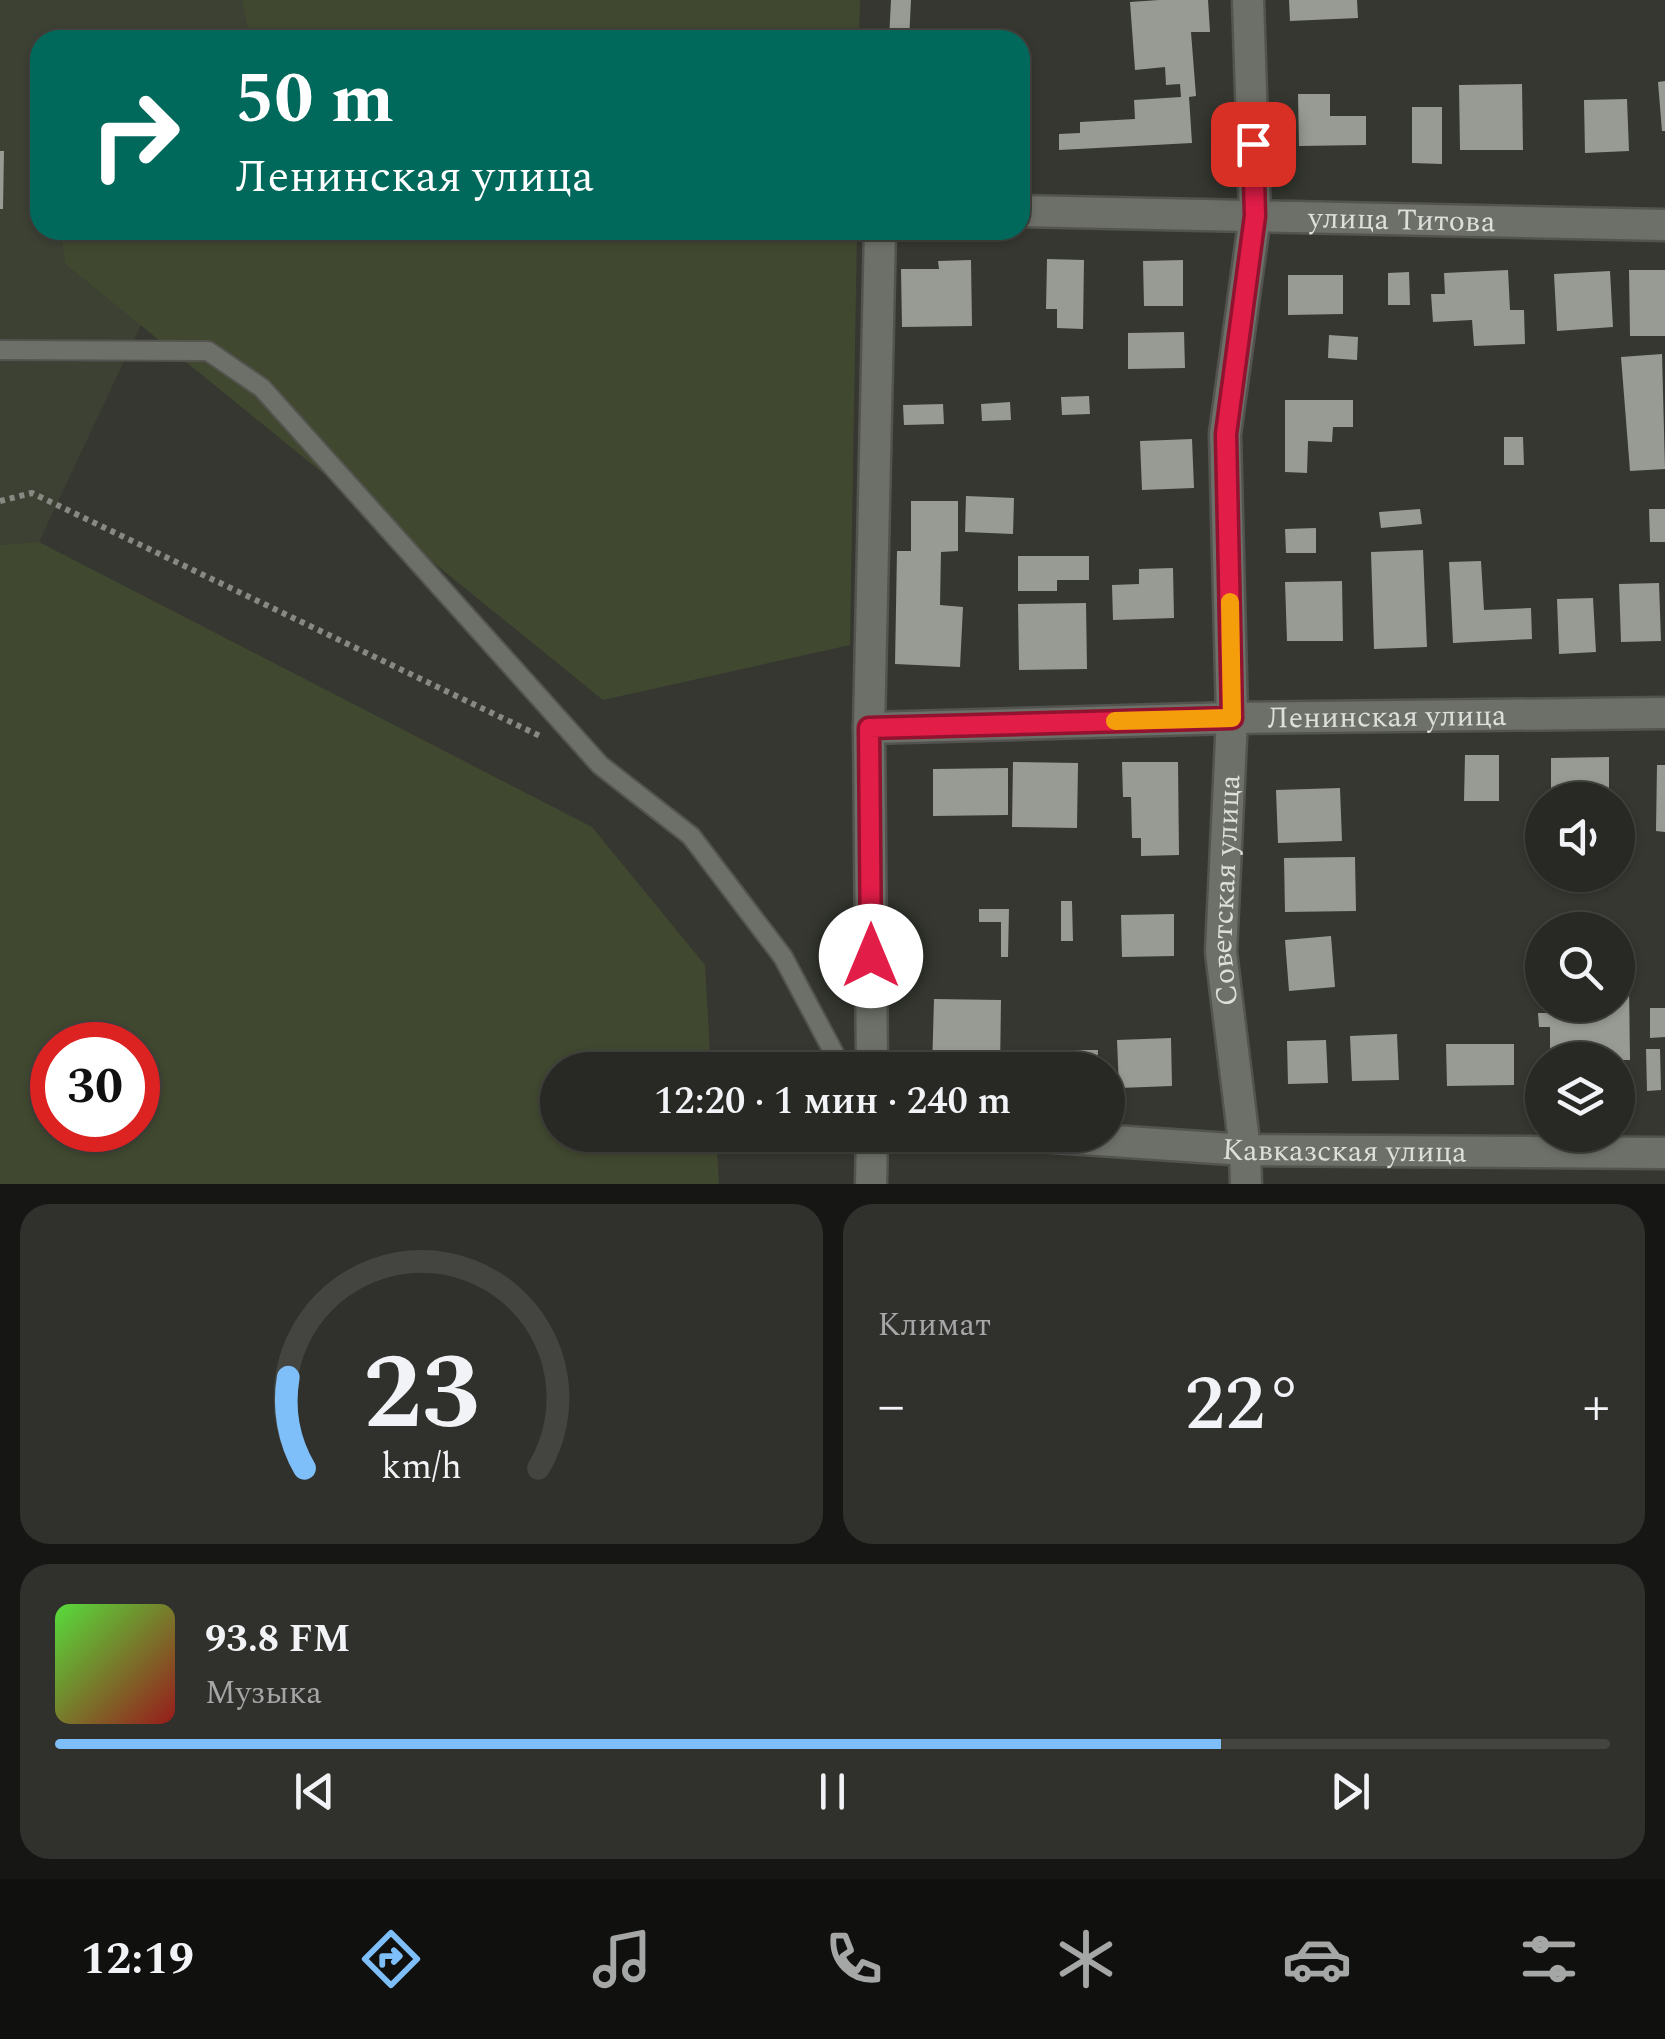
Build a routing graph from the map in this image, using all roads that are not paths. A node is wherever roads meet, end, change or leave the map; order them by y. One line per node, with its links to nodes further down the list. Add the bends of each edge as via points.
1 (1248, 0): 3 (street, Советская улица)
2 (1030, 211): 3 (street, улица Титова)
3 (1255, 216): 4 (street, улица Титова); 8 (street, Советская улица, via 1226,434)
4 (1665, 225)
5 (880, 240): 9 (street)
6 (4, 348): 10 (lane, via 208,351 262,388 600,765 691,836 783,957)
7 (1665, 713): 8 (street, Ленинская улица)
8 (1232, 718): 9 (street, Ленинская улица); 13 (street, Советская улица, via 1221,952)
9 (869, 728): 11 (street)
10 (833, 1052)
11 (872, 1052)
12 (1125, 1142): 13 (street, Кавказская улица)
13 (1245, 1150): 15 (street, Кавказская улица); 17 (street, Советская улица)
14 (872, 1152): 16 (street)
15 (1665, 1153)
16 (871, 1184)
17 (1246, 1184)

